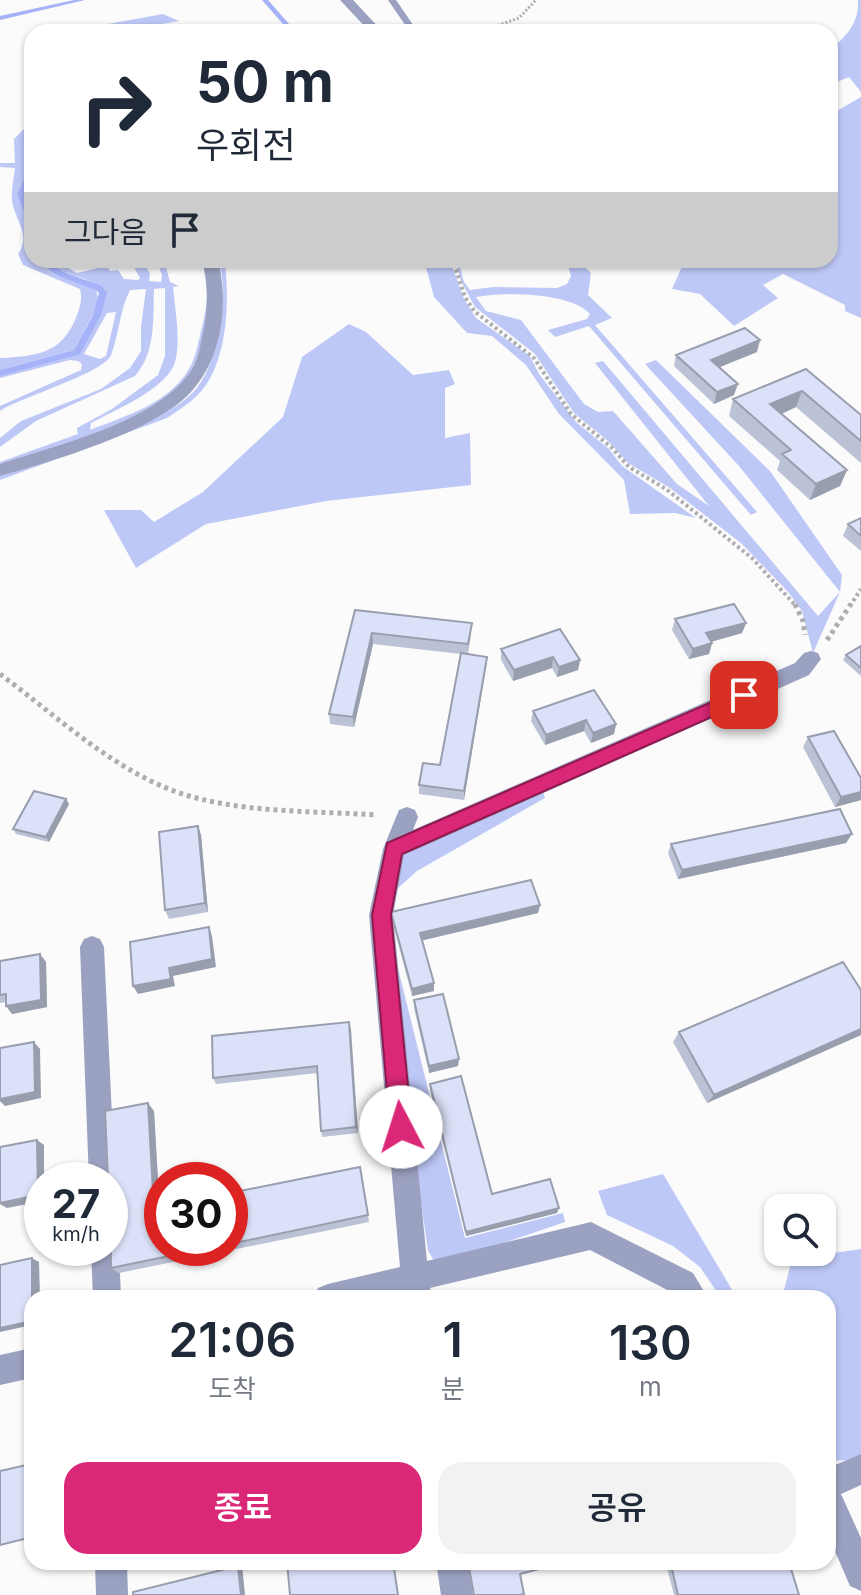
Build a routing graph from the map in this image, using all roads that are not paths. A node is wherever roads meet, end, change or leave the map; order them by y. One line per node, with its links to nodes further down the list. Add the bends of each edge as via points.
1 (346, 0): 3 (street)
2 (392, 0): 4 (lane)
3 (369, 24)
4 (408, 24)
5 (211, 268): 6 (street, via 216,295 212,324 202,365 184,389 142,417)
6 (0, 470)
7 (811, 659): 9 (street, via 802,669)
8 (407, 817): 9 (street)
9 (394, 849): 13 (street, via 381,915)
10 (92, 947): 11 (street)
11 (101, 1162)
12 (106, 1266): 14 (street)
13 (416, 1288): 15 (street, via 591,1236)
14 (107, 1290)
15 (688, 1290)
16 (24, 1365): 17 (street)
17 (0, 1370)
18 (861, 1469): 19 (street)
19 (836, 1480)
20 (836, 1517): 23 (street)
21 (111, 1570): 24 (street)
22 (453, 1570): 25 (street)
23 (861, 1575)
24 (112, 1595)
25 (457, 1595)

